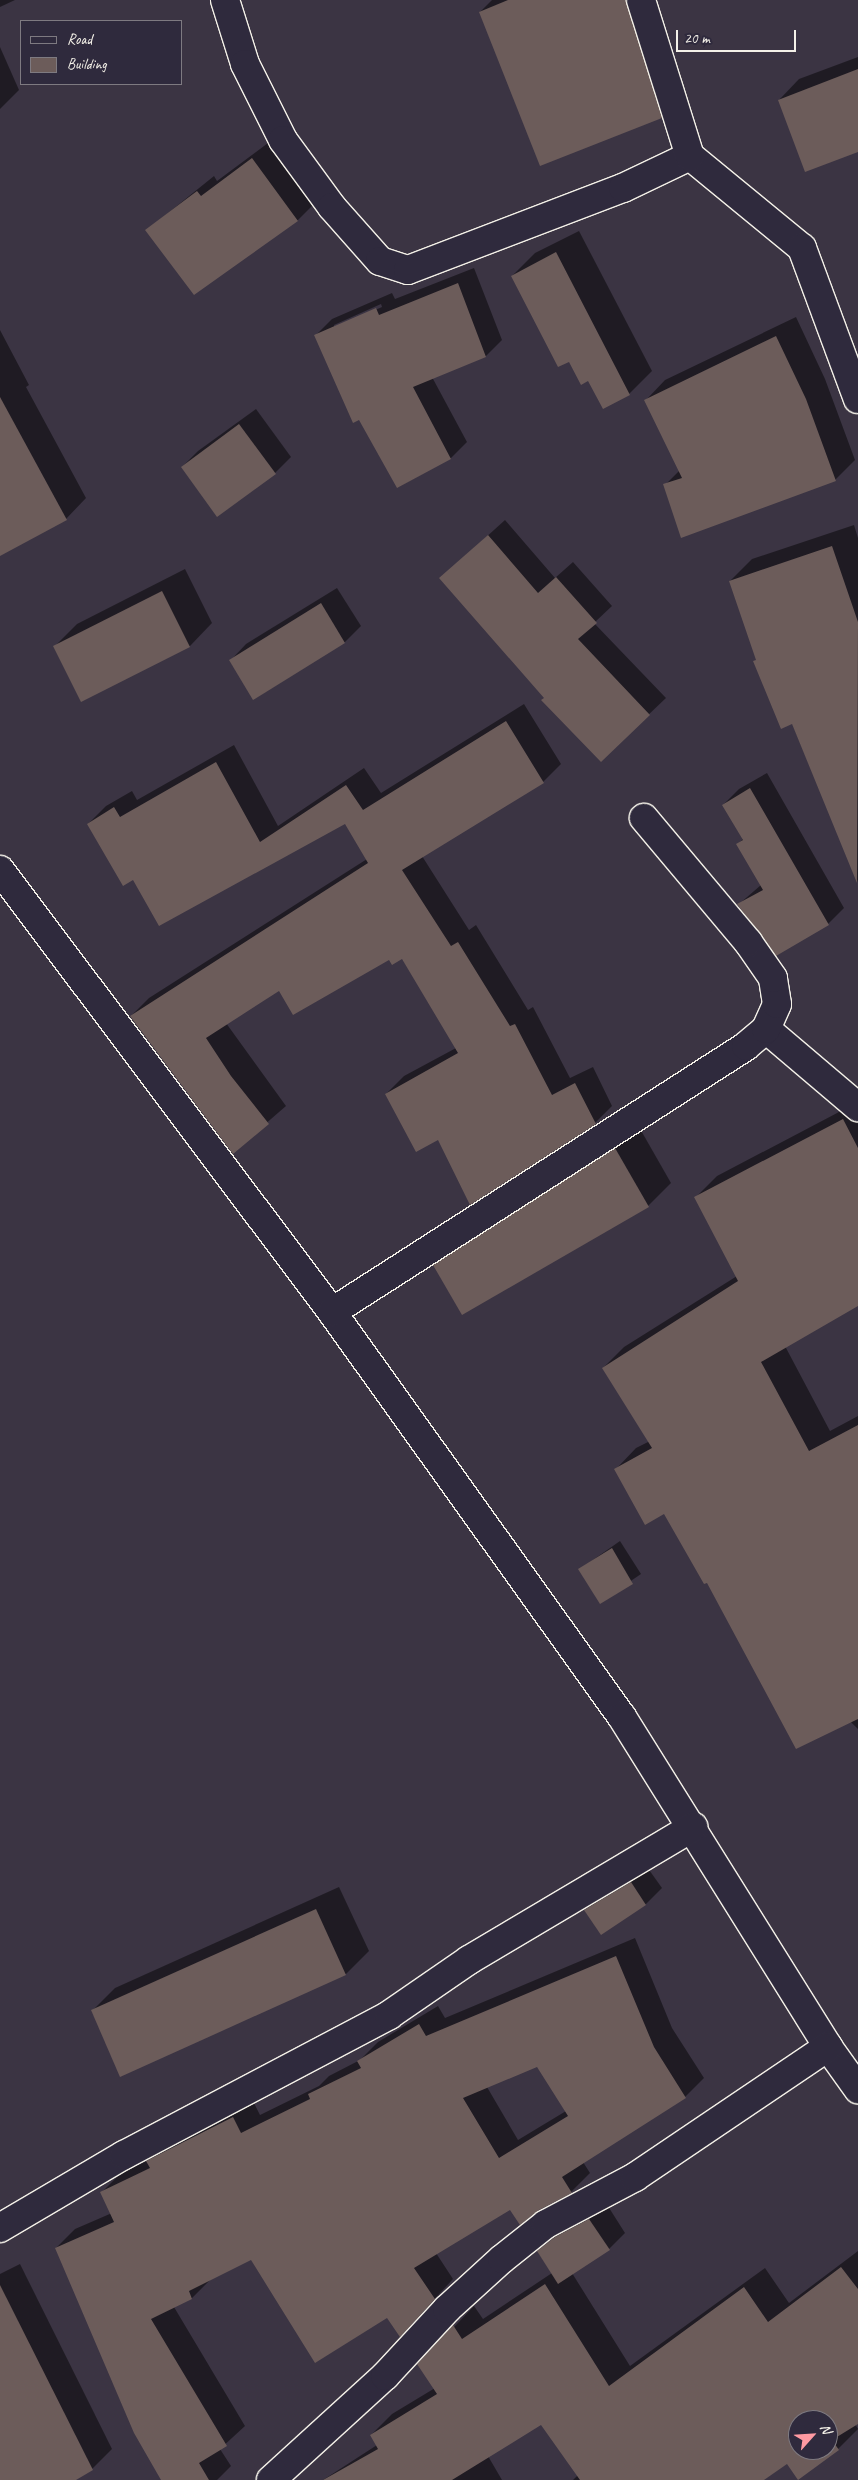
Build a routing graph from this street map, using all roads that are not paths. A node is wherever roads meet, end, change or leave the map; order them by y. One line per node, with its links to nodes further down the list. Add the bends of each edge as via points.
1 (225, 0): 3 (street, via 246,64 282,140 332,207 380,261 408,270 623,188)
2 (641, 0): 3 (street)
3 (690, 156): 4 (street, via 802,248)
4 (858, 399)
5 (644, 818): 7 (street, via 748,942 773,978 777,1004)
6 (0, 870): 9 (street)
7 (766, 1029): 8 (street); 9 (street, via 746,1046)
8 (858, 1107)
9 (332, 1312): 10 (street, via 622,1717)
10 (693, 1827): 11 (street); 13 (street, via 469,1960 389,2015 124,2155)
11 (828, 2047): 12 (street); 14 (street, via 635,2177 546,2224 447,2309 372,2389)
12 (858, 2089)
13 (0, 2228)
14 (271, 2480)

